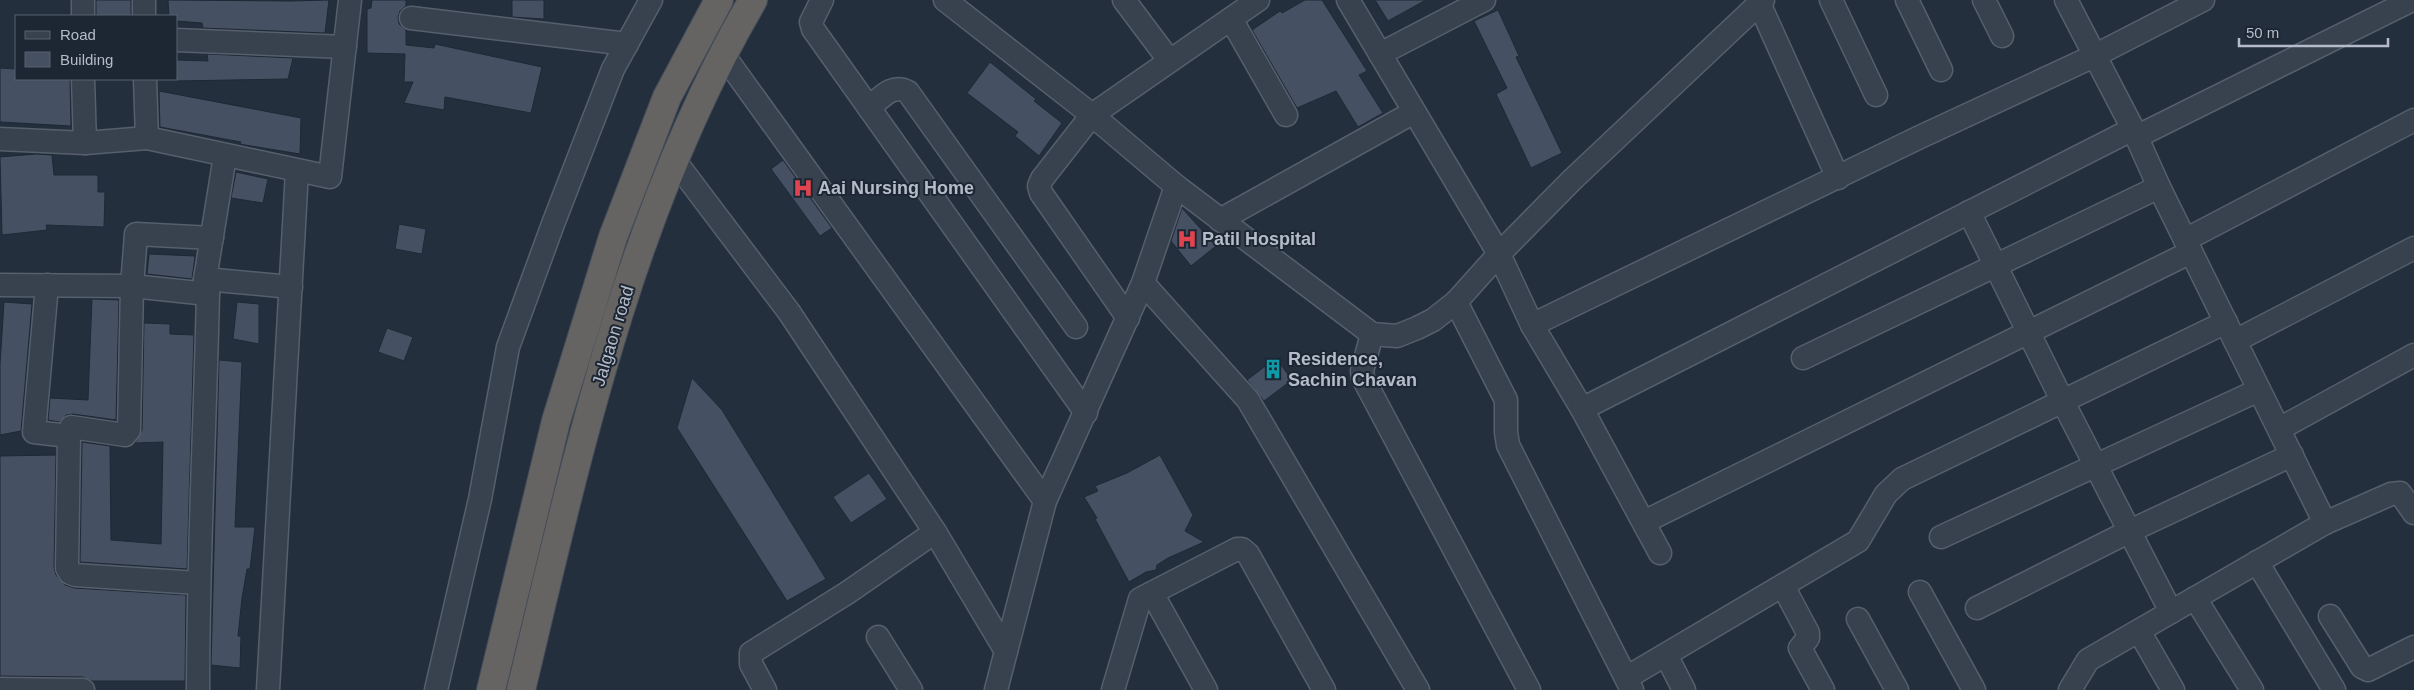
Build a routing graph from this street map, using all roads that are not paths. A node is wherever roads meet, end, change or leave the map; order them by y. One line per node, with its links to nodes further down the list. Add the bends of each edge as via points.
1 (83, 0): 20 (street)
2 (144, 0): 21 (street)
3 (350, 0): 27 (street)
4 (651, 0): 26 (street)
5 (719, 0): 111 (highway, Jalgaon road, via 668,97 613,237 556,421)
6 (752, 0): 28 (highway, Jalgaon road)
7 (822, 0): 36 (street, via 811,22 813,29)
8 (944, 0): 38 (street)
9 (1124, 0): 31 (street)
10 (1258, 0): 23 (street)
11 (1348, 0): 29 (street)
12 (1484, 0): 29 (street)
13 (1831, 0): 35 (street)
14 (1907, 0): 32 (street)
15 (1984, 0): 24 (street)
16 (2066, 0): 30 (street)
17 (2203, 0): 30 (street)
18 (2412, 0): 41 (street)
19 (1761, 2): 48 (street); 56 (street, via 1573,179)
20 (83, 15)
21 (144, 15)
22 (411, 18): 26 (street)
23 (1231, 19): 31 (street); 39 (street)
24 (2002, 36)
25 (178, 40): 27 (street)
26 (627, 44): 110 (street, via 613,69 508,347 480,499)
27 (345, 47): 47 (street, via 330,177)
28 (722, 53): 46 (highway, Jalgaon road); 81 (street)
29 (1380, 54): 37 (street)
30 (2094, 56): 41 (street); 48 (street)
31 (1169, 60): 38 (street)
32 (1941, 70)
33 (83, 80): 44 (street)
34 (145, 80): 42 (street)
35 (1876, 95)
36 (869, 108): 67 (street, via 893,89 908,92); 76 (street)
37 (1414, 112): 52 (street); 56 (street)
38 (1092, 115): 49 (street); 65 (street, via 1039,186)
39 (1286, 115)
40 (2414, 120): 54 (street)
41 (2134, 133): 50 (street); 51 (street)
42 (146, 138): 44 (street); 45 (street)
43 (0, 139): 44 (street)
44 (85, 143)
45 (225, 156): 47 (street); 53 (street)
46 (675, 161): 86 (street, via 789,312); 112 (highway, Jalgaon road, via 638,255 581,440)
47 (297, 171): 63 (street)
48 (1838, 178): 66 (street)
49 (1176, 186): 52 (street); 58 (street)
50 (2158, 187): 54 (street); 57 (street)
51 (1969, 212): 57 (street); 75 (street)
52 (1220, 220): 70 (street)
53 (212, 238): 61 (street, via 136,234); 62 (street)
54 (2188, 246): 68 (street); 69 (street)
55 (2414, 248): 68 (street)
56 (1499, 254): 64 (street); 66 (street)
57 (1995, 265): 69 (street); 72 (street)
58 (1143, 283): 65 (street); 119 (street, via 1248,400)
59 (47, 285): 60 (street); 61 (street); 78 (street, via 34,432)
60 (0, 286)
61 (132, 286): 62 (street); 78 (street, via 129,430 125,435 71,427)
62 (207, 287): 63 (street); 90 (street, via 203,520)
63 (290, 287): 109 (street)
64 (1456, 302): 70 (street, via 1433,320 1398,336); 104 (street, via 1506,400 1508,445)
65 (1128, 318): 76 (street)
66 (1532, 325): 75 (street)
67 (1076, 327)
68 (2231, 331): 73 (street); 74 (street)
69 (2028, 333): 74 (street); 83 (street)
70 (1372, 334): 120 (street, via 1363,378)
71 (2414, 355): 77 (street)
72 (1803, 358)
73 (2259, 390): 77 (street); 80 (street)
74 (2062, 400): 80 (street); 91 (street, via 1902,479 1886,494 1858,541)
75 (1582, 409): 83 (street)
76 (1086, 413): 81 (street)
77 (2279, 428): 79 (street)
78 (69, 436): 90 (street, via 67,568 70,573)
79 (2292, 455): 84 (street); 85 (street)
80 (2095, 464): 85 (street); 87 (street)
81 (1045, 501): 102 (street)
82 (2414, 513): 84 (street, via 2400,493)
83 (1644, 522): 88 (street)
84 (2325, 522): 89 (street)
85 (2130, 531): 95 (street); 96 (street)
86 (935, 532): 102 (street); 113 (street, via 847,593 751,653 751,664)
87 (1941, 536)
88 (1660, 553)
89 (2257, 562): 94 (street); 128 (street)
90 (198, 583): 108 (street)
91 (1783, 586): 103 (street); 122 (street, via 1808,633 1800,648)
92 (1920, 592): 124 (street)
93 (1152, 593): 116 (street, via 1143,596 1137,604); 117 (street); 118 (street, via 1242,549 1248,554)
94 (2195, 598): 96 (street); 127 (street)
95 (1977, 608)
96 (2171, 612): 99 (street)
97 (2330, 616): 101 (street, via 2362,667 2368,670)
98 (1858, 619): 123 (street)
99 (2139, 631): 125 (street, via 2088,660); 126 (street)
100 (878, 637): 114 (street)
101 (2414, 647)
102 (1006, 651): 115 (street)
103 (1666, 655): 104 (street); 121 (street)
104 (1629, 684)
105 (0, 689): 106 (street)
106 (26, 690): 107 (street)
107 (83, 690)
108 (198, 690)
109 (268, 690)
110 (436, 690)
111 (491, 690)
112 (521, 690)
113 (765, 690)
114 (912, 690)
115 (996, 690)
116 (1114, 690)
117 (1206, 690)
118 (1324, 690)
119 (1418, 690)
120 (1528, 690)
121 (1684, 690)
122 (1823, 690)
123 (1897, 690)
124 (1974, 690)
125 (2070, 690)
126 (2173, 690)
127 (2252, 690)
128 (2334, 690)

